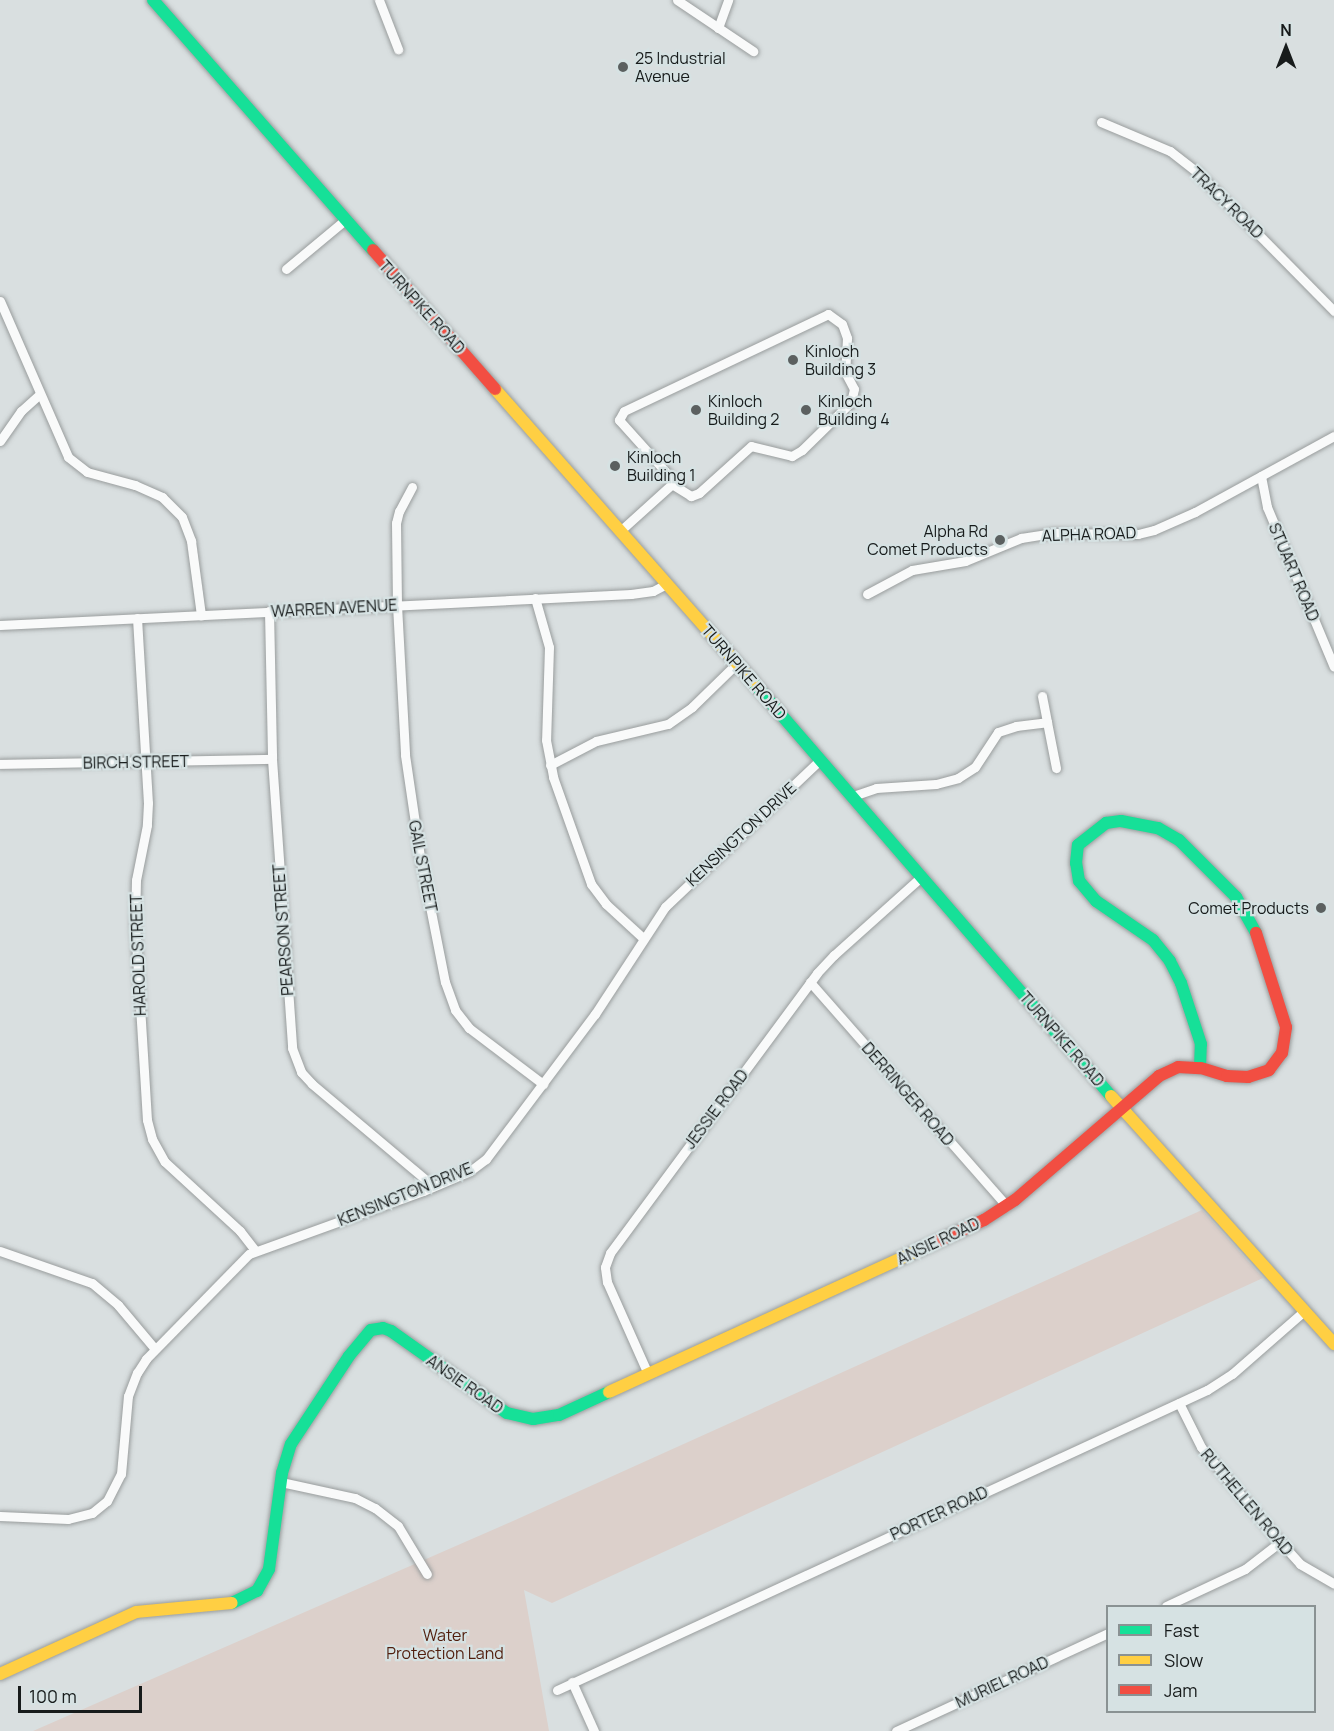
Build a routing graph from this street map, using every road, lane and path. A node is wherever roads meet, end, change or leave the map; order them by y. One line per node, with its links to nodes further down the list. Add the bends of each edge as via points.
1 (153, 0): 9 (street, TURNPIKE ROAD)
2 (378, 0): 6 (street)
3 (677, 0): 5 (street)
4 (728, 0): 5 (street)
5 (718, 28): 7 (street)
6 (398, 49)
7 (753, 51)
8 (1101, 122): 12 (street, TRACY ROAD, via 1170,151 1198,173)
9 (345, 220): 10 (street); 19 (street, TURNPIKE ROAD)
10 (286, 269)
11 (0, 301): 13 (street)
12 (1334, 311)
13 (40, 394): 15 (street, via 21,411); 25 (street, via 62,445 75,464 99,477 149,490 183,517 191,541)
14 (1334, 436): 16 (street, ALPHA ROAD)
15 (0, 441)
16 (1261, 476): 21 (street, ALPHA ROAD, via 1175,523 1154,530 1138,534 1054,533 1022,538 965,561 912,570); 29 (street, STUART ROAD, via 1267,507)
17 (672, 484): 17 (street, via 673,480 621,424 619,418 624,411 828,314 842,324 847,338 845,372 854,389 851,402 802,450 792,456 751,446 699,493 691,496); 19 (street)
18 (412, 487): 23 (street, GAIL STREET, via 397,517)
19 (620, 531): 20 (street, TURNPIKE ROAD)
20 (666, 584): 22 (street, WARREN AVENUE, via 644,593); 28 (street, TURNPIKE ROAD)
21 (867, 594)
22 (534, 598): 23 (street, WARREN AVENUE); 36 (street, via 549,647 546,727)
23 (397, 605): 24 (street, WARREN AVENUE); 43 (street, GAIL STREET, via 407,775 447,989 455,1010 469,1028)
24 (269, 611): 25 (street, WARREN AVENUE); 32 (street, PEARSON STREET)
25 (201, 615): 26 (street, WARREN AVENUE)
26 (137, 618): 27 (street, WARREN AVENUE); 34 (street, HAROLD STREET)
27 (0, 625)
28 (736, 664): 33 (street, TURNPIKE ROAD); 36 (street, via 692,707 668,724 596,741)
29 (1334, 667)
30 (1042, 696): 31 (street)
31 (1047, 722): 37 (street); 38 (street, via 1002,730 973,768 951,781 876,788)
32 (272, 759): 34 (street, BIRCH STREET); 45 (street, PEARSON STREET, via 290,1037 295,1060 312,1084)
33 (820, 759): 38 (street, TURNPIKE ROAD); 40 (street, KENSINGTON DRIVE, via 687,883)
34 (146, 763): 35 (street, BIRCH STREET); 48 (street, HAROLD STREET, via 148,820 136,880 135,917 150,1130 165,1162 240,1231)
35 (0, 764)
36 (550, 765): 40 (street, via 591,884 606,904)
37 (1056, 768)
38 (853, 796): 39 (street, TURNPIKE ROAD)
39 (921, 877): 41 (street, JESSIE ROAD, via 834,955); 44 (street, TURNPIKE ROAD)
40 (643, 938): 43 (street, KENSINGTON DRIVE, via 595,1014)
41 (810, 982): 46 (street, DERRINGER ROAD); 52 (street, JESSIE ROAD, via 607,1258 607,1282)
42 (1201, 1068): 42 (street, ANSIE ROAD, via 1201,1044 1170,961 1153,940 1096,901 1079,881 1078,845 1106,823 1139,823 1179,840 1236,897 1261,943 1286,1027 1282,1053 1269,1070 1248,1077); 44 (street, ANSIE ROAD, via 1168,1070)
43 (543, 1084): 45 (street, KENSINGTON DRIVE, via 486,1159 470,1171)
44 (1121, 1107): 46 (street, ANSIE ROAD); 49 (street, TURNPIKE ROAD)
45 (434, 1186): 48 (street, KENSINGTON DRIVE)
46 (1007, 1206): 52 (street, ANSIE ROAD)
47 (0, 1251): 51 (street, via 92,1283 118,1305)
48 (255, 1251): 51 (street, KENSINGTON DRIVE)
49 (1304, 1311): 50 (street, TURNPIKE ROAD); 53 (street, PORTER ROAD, via 1227,1378)
50 (1334, 1344)
51 (156, 1349): 55 (street, KENSINGTON DRIVE, via 141,1365 130,1390 122,1467 107,1501 92,1513 68,1519)
52 (648, 1374): 54 (street, ANSIE ROAD, via 559,1415 524,1418 499,1409 391,1331 374,1329 362,1338 294,1436)
53 (1179, 1403): 56 (street, RUTHELLEN ROAD, via 1201,1447); 62 (street, PORTER ROAD)
54 (281, 1482): 57 (street, via 355,1498 375,1508 398,1526); 61 (street, ANSIE ROAD, via 269,1569 253,1594 234,1603 136,1612)
55 (0, 1516)
56 (1280, 1542): 58 (street, RUTHELLEN ROAD, via 1300,1564); 59 (street, via 1245,1569)
57 (428, 1574)
58 (1334, 1584)
59 (1168, 1605)
60 (1106, 1634): 65 (street, MURIEL ROAD)
61 (0, 1674)
62 (572, 1683): 63 (street, PORTER ROAD); 64 (street)
63 (557, 1690)
64 (594, 1731)
65 (896, 1731)

